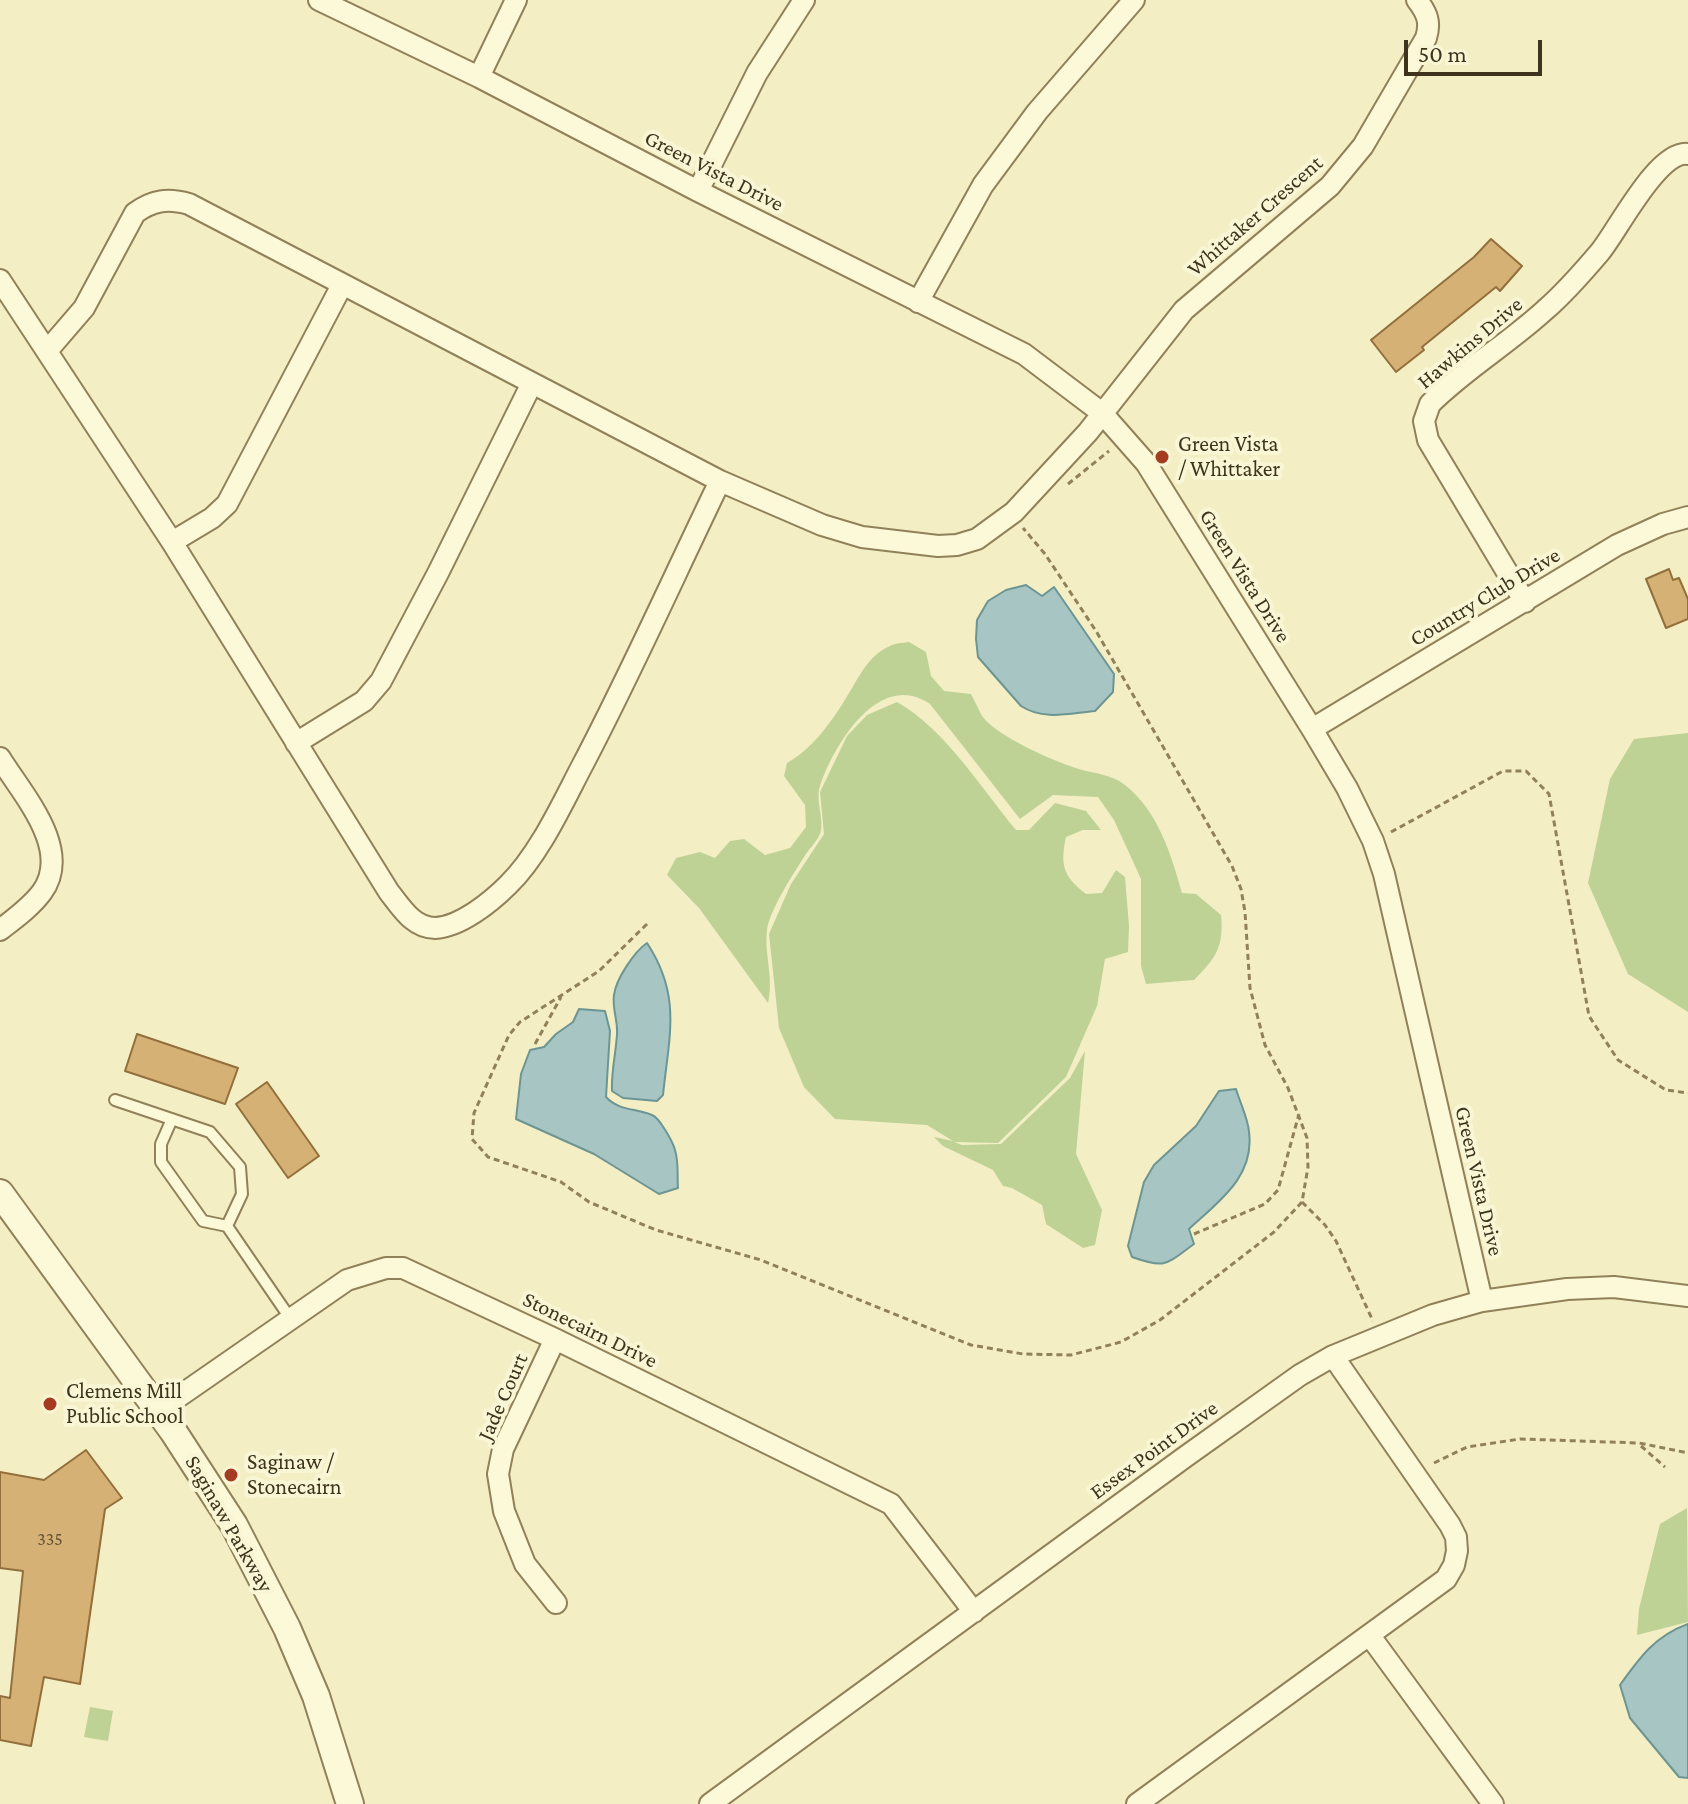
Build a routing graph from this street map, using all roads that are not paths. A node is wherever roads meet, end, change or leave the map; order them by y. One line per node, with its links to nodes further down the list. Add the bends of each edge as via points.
1 (319, 0): 6 (street, Green Vista Drive)
2 (516, 0): 6 (street)
3 (804, 0): 8 (street, via 757,73)
4 (1134, 0): 11 (street, via 1037,112 983,185)
5 (1417, 0): 14 (street, Whittaker Crescent, via 1430,25 1426,38 1363,146 1330,186 1184,310)
6 (479, 77): 8 (street, Green Vista Drive)
7 (1688, 154): 18 (street, Hawkins Drive, via 1668,160 1654,174 1603,248 1544,311 1430,404 1424,421 1428,440)
8 (698, 191): 11 (street, Green Vista Drive)
9 (0, 280): 12 (street)
10 (342, 285): 12 (street, Whittaker Crescent, via 189,204 160,201 135,213 84,308); 13 (street, Whittaker Crescent); 17 (street, via 227,504)
11 (918, 302): 14 (street, Green Vista Drive, via 1024,354)
12 (47, 351): 17 (street)
13 (532, 383): 15 (street, Whittaker Crescent); 20 (street, via 381,681 364,701)
14 (1102, 413): 15 (street, Whittaker Crescent, via 1014,512 977,539 957,545 862,537); 19 (street, Green Vista Drive, via 1146,463)
15 (720, 481): 20 (street, via 555,817 509,885 470,915 435,928 408,917)
16 (1688, 517): 18 (street, Country Club Drive, via 1617,545)
17 (172, 542): 20 (street)
18 (1525, 602): 19 (street, Country Club Drive)
19 (1312, 729): 28 (street, Green Vista Drive, via 1347,788 1384,874)
20 (296, 743)
21 (0, 758): 22 (street, via 37,817 52,859 43,891)
22 (0, 930)
23 (115, 1100): 24 (lane)
24 (172, 1119): 26 (lane, via 161,1144 161,1162 203,1221); 26 (lane, via 210,1132 240,1167 242,1194)
25 (0, 1193): 32 (street, Saginaw Parkway)
26 (227, 1226): 29 (lane)
27 (1688, 1296): 28 (street, Essex Point Drive, via 1614,1287)
28 (1482, 1301): 31 (street, Essex Point Drive, via 1380,1334)
29 (290, 1318): 30 (street, Stonecairn Drive, via 347,1280 403,1268); 32 (street, Stonecairn Drive)
30 (555, 1339): 33 (street, Jade Court, via 503,1449 498,1474 504,1511 525,1564); 34 (street, Stonecairn Drive, via 891,1504)
31 (1333, 1356): 34 (street, Essex Point Drive); 35 (street, via 1456,1537 1454,1565 1446,1579)
32 (158, 1411): 36 (street, Saginaw Parkway, via 206,1479 261,1575 316,1696)
33 (556, 1603)
34 (974, 1612): 37 (street, Essex Point Drive)
35 (1370, 1636): 38 (street); 39 (street)
36 (350, 1804)
37 (710, 1804)
38 (1137, 1804)
39 (1493, 1804)

